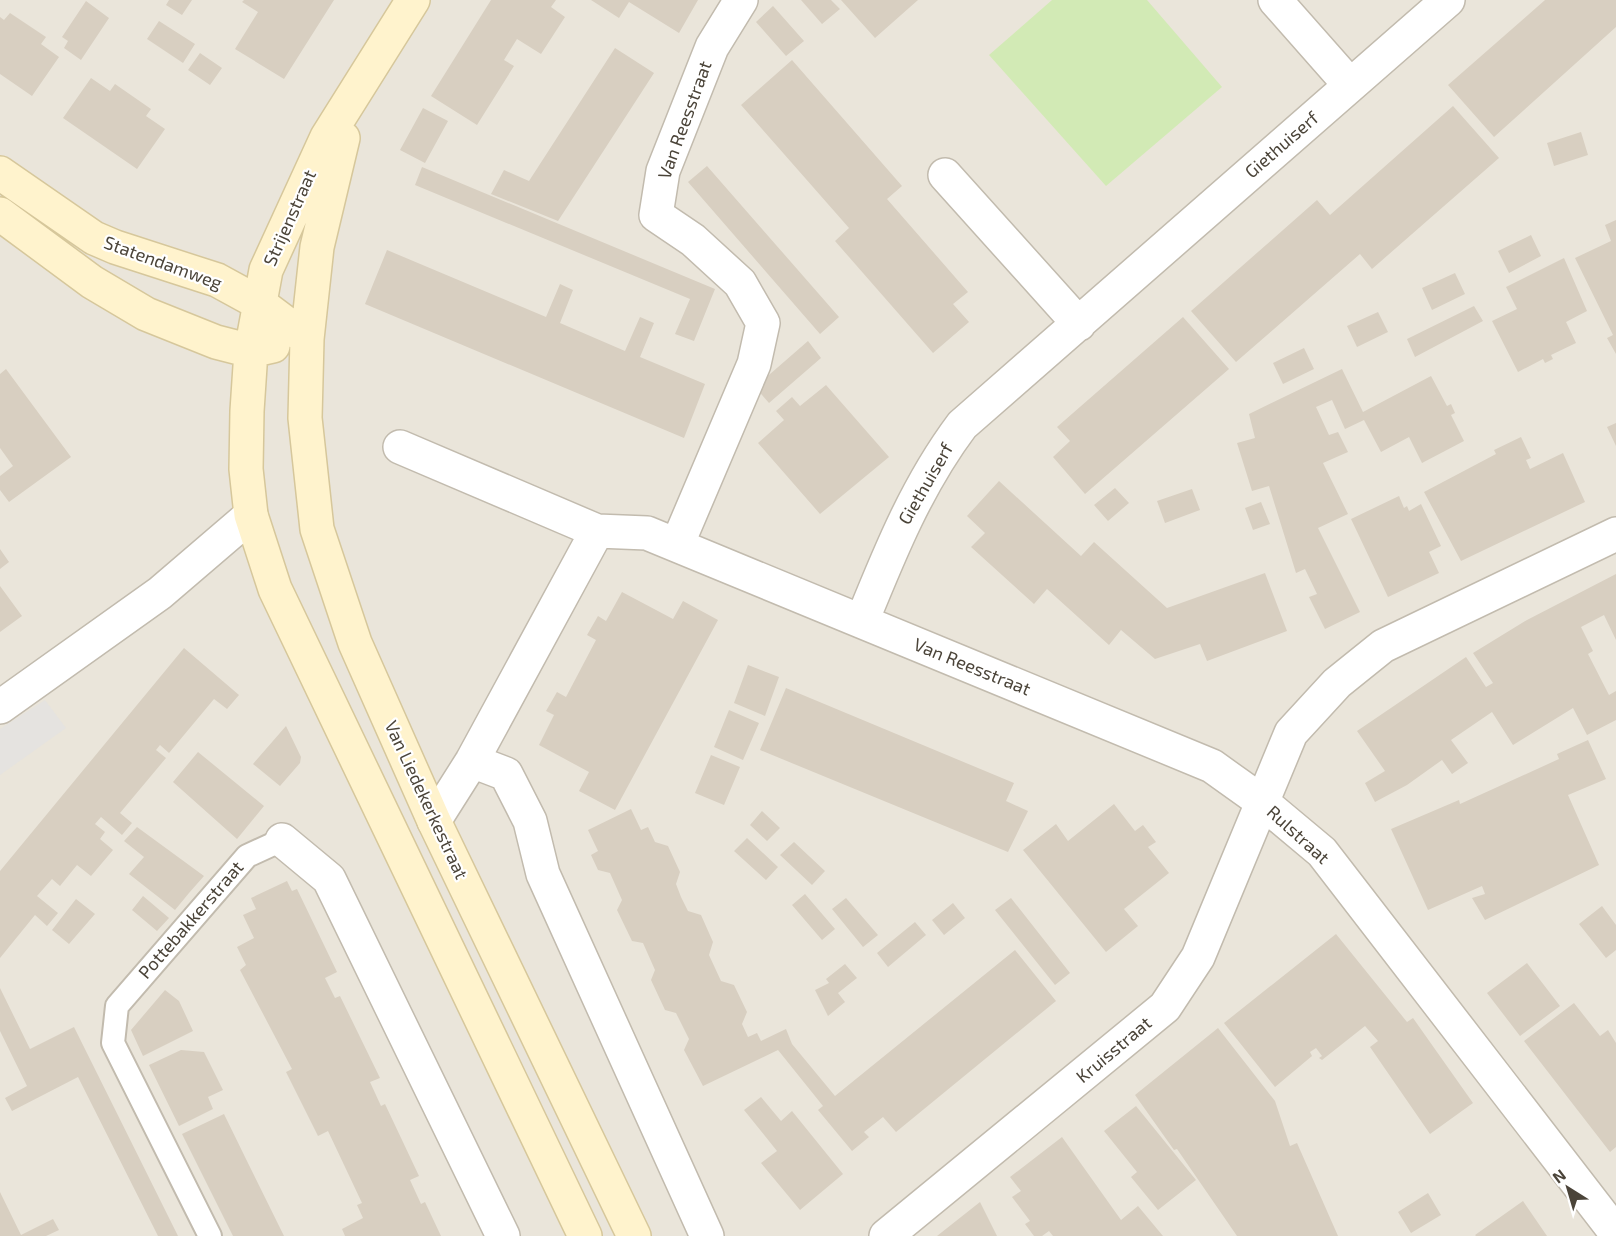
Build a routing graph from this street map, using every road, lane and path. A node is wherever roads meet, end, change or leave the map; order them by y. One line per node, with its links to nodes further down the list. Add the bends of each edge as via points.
1 (413, 0): 6 (street, Strijenstraat)
2 (741, 0): 18 (street, Van Reesstraat, via 711,47 663,171 656,215 693,240 740,283 763,323 754,364)
3 (1275, 0): 5 (street)
4 (1448, 0): 5 (street, Giethuiserf)
5 (1350, 85): 11 (street, Giethuiserf)
6 (353, 94): 10 (street, Strijenstraat, via 327,137 266,270); 12 (street, Strijenstraat, via 317,247)
7 (0, 173): 10 (street, Statendamweg, via 94,238 218,280)
8 (945, 175): 11 (street)
9 (0, 214): 13 (street, via 92,282 146,314 216,342)
10 (259, 303): 12 (street, Statendamweg); 13 (street, Strijenstraat)
11 (1079, 324): 19 (street, Giethuiserf, via 962,425 935,460 895,539)
12 (307, 339): 13 (street); 23 (street, Van Liedekerkestraat, via 305,418 317,529 355,643)
13 (251, 351): 15 (street, via 246,469)
14 (400, 447): 16 (street, Van Reesstraat)
15 (251, 515): 20 (street, via 160,593); 28 (street, via 275,590)
16 (597, 531): 18 (street, Van Reesstraat, via 647,533); 21 (street)
17 (1616, 534): 22 (street, Rulstraat, via 1383,646 1337,683 1291,733)
18 (677, 545): 19 (street, Van Reesstraat)
19 (862, 621): 22 (street, Van Reesstraat, via 1212,766)
20 (0, 706)
21 (472, 761): 23 (street); 30 (street, via 506,774 530,821 543,873)
22 (1261, 801): 25 (street, Rulstraat, via 1322,852); 31 (street, Kruisstraat, via 1197,957 1165,1007)
23 (434, 821): 29 (street, Van Liedekerkestraat)
24 (282, 840): 26 (lane, Pottebakkerstraat, via 247,856 117,1006 113,1043); 27 (street, Pottebakkerstraat, via 328,879)
25 (1616, 1233)
26 (210, 1236)
27 (503, 1236)
28 (585, 1236)
29 (634, 1236)
30 (707, 1236)
31 (885, 1236)

